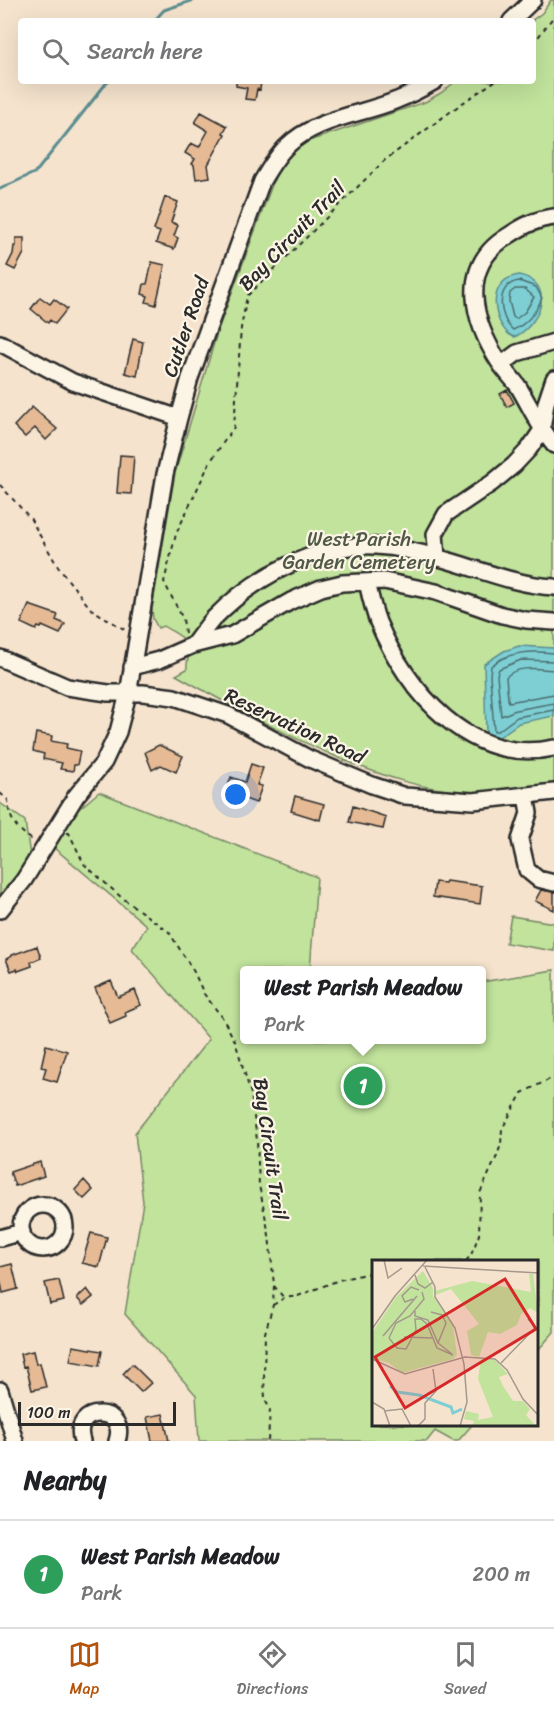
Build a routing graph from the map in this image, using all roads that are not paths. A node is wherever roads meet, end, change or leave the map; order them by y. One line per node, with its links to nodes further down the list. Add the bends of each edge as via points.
1 (532, 0): 2 (street)
2 (514, 18)
3 (429, 84): 9 (street, Cutler Road, via 397,100 309,130 274,162 262,181 244,228)
4 (554, 217): 7 (street, via 532,222 500,241 479,268 474,291 476,311)
5 (554, 342): 7 (street, via 517,353)
6 (0, 343): 9 (street, via 73,382)
7 (501, 365): 10 (street)
8 (554, 379): 10 (street)
9 (178, 418): 18 (street, Cutler Road)
10 (542, 430): 11 (street); 12 (street, via 514,465 446,513 435,534)
11 (554, 445)
12 (437, 557): 14 (street, via 515,581); 16 (street, via 376,546 304,558 251,587)
13 (367, 582): 15 (street, via 411,586 502,615); 16 (street, via 321,588 232,635); 20 (street, via 388,644 433,708 452,724 491,745 516,750)
14 (554, 587)
15 (554, 622)
16 (190, 640): 18 (street, via 159,660)
17 (0, 658): 19 (street, Reservation Road, via 67,687)
18 (132, 668): 19 (street, Cutler Road)
19 (128, 694): 22 (street, Reservation Road, via 174,697 228,715 310,759 405,796 473,801); 24 (street, via 118,732 104,762 76,796 24,880)
20 (554, 748)
21 (554, 792): 22 (street, Reservation Road)
22 (526, 796): 23 (street, via 529,813 520,840 526,870 538,879)
23 (554, 883)
24 (0, 910)
25 (22, 1232): 26 (street)
26 (0, 1238)
27 (0, 1390): 29 (street)
28 (77, 1440): 30 (street, via 84,1421 102,1413 116,1422)
29 (15, 1441)
30 (117, 1441)

